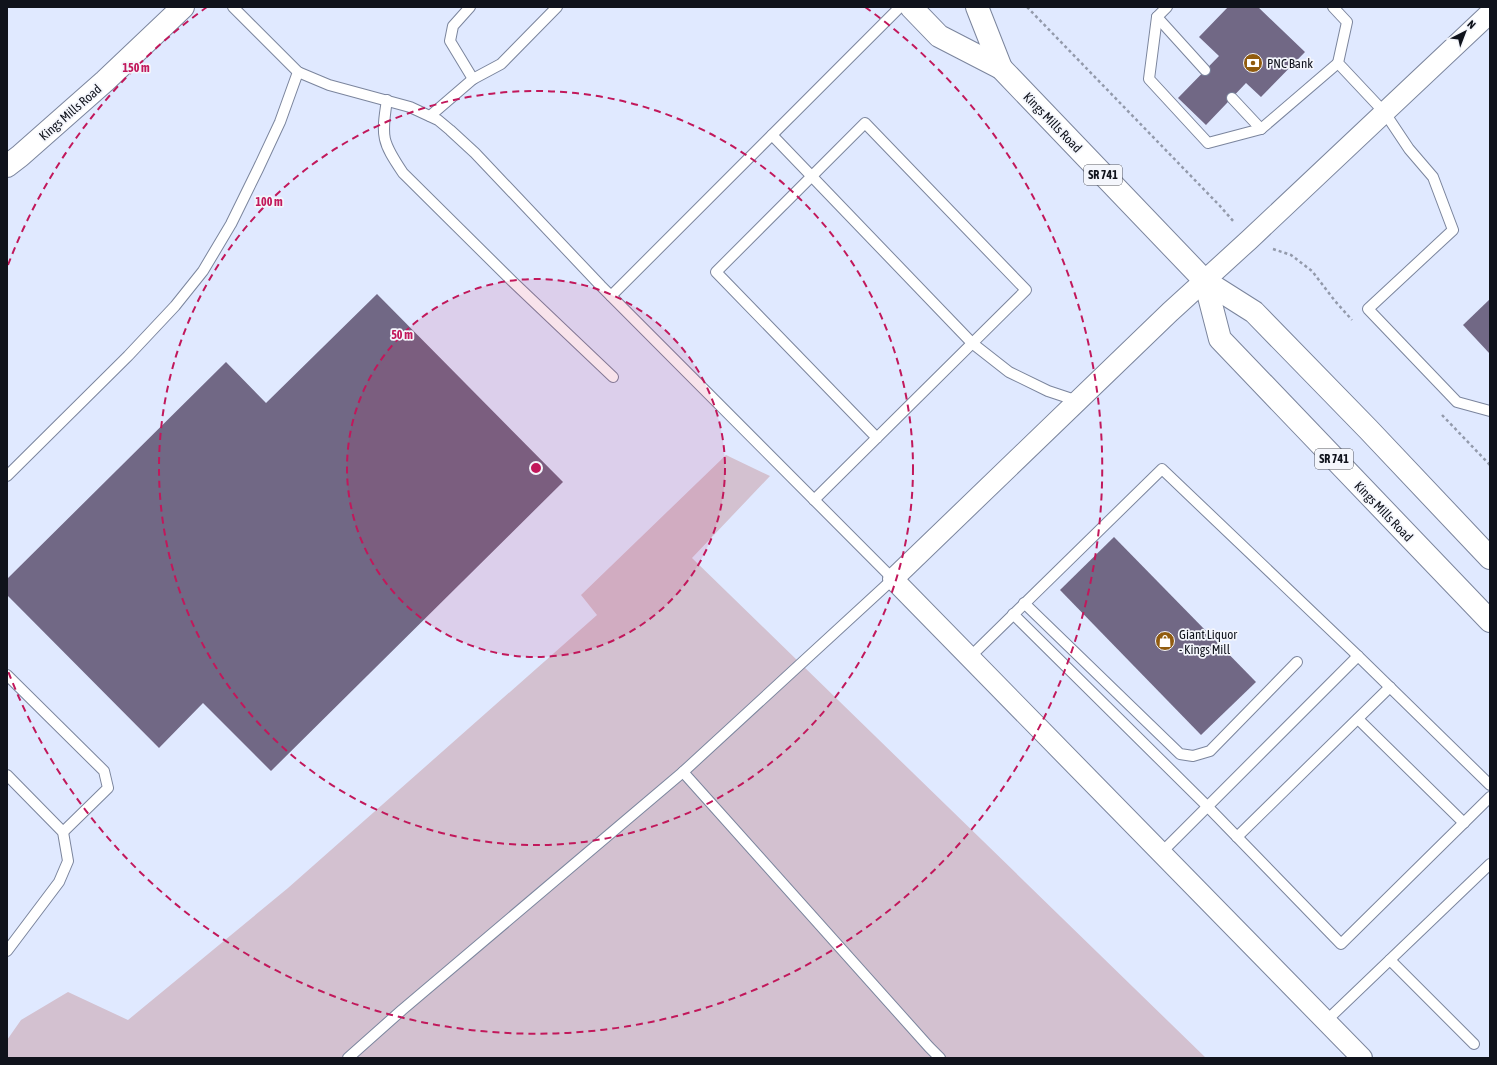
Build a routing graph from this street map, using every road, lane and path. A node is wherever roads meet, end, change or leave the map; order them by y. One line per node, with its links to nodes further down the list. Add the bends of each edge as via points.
1 (183, 7): 24 (main road, Kings Mills Road, via 105,81)
2 (233, 7): 16 (lane)
3 (470, 7): 17 (lane, via 453,26 450,41)
4 (557, 7): 17 (lane, via 501,64)
5 (900, 7): 23 (lane)
6 (911, 7): 14 (main road, Kings Mills Road / SR 741, via 939,36)
7 (977, 7): 14 (main road, Kings Mills Road / SR 741)
8 (1027, 7): 26 (path, via 1220,206)
9 (1167, 7): 12 (lane)
10 (1333, 7): 13 (lane, via 1347,22)
11 (1490, 14): 20 (street)
12 (1157, 17): 15 (lane); 22 (lane, via 1149,79 1208,143)
13 (1338, 63): 20 (lane); 22 (lane)
14 (1000, 68): 27 (main road, Kings Mills Road / SR 741)
15 (1205, 70)
16 (298, 72): 19 (lane, via 329,86); 34 (lane, via 280,122 258,170 231,224 203,271 175,306 128,356)
17 (473, 79): 21 (lane)
18 (1232, 98): 22 (lane)
19 (387, 100): 21 (lane); 30 (lane, via 383,123 384,138 390,154 403,173)
20 (1385, 113): 26 (street); 32 (lane, via 1409,149 1433,177 1453,230 1368,309 1457,402)
21 (430, 116): 28 (lane, via 476,153)
22 (1261, 129)
23 (772, 135): 25 (lane); 28 (lane)
24 (7, 166)
25 (812, 177): 29 (lane); 29 (lane, via 865,123 1026,290); 33 (lane, via 716,272)
26 (1249, 240): 27 (street)
27 (1205, 282): 31 (street, via 1170,312); 36 (main road, Kings Mills Road / SR 741, via 1254,312); 40 (main road, Kings Mills Road / SR 741, via 1220,339)
28 (611, 296): 35 (lane)
29 (972, 343): 31 (lane, via 1009,372 1048,391); 33 (lane)
30 (613, 376)
31 (1078, 401): 37 (street)
32 (1490, 411)
33 (877, 438): 35 (lane)
34 (7, 476)
35 (814, 500): 37 (lane)
36 (1490, 558)
37 (893, 579): 42 (street); 47 (lane)
38 (1024, 603): 39 (lane); 41 (lane, via 1162,469); 43 (lane, via 1180,754 1193,756 1210,752)
39 (1013, 614): 42 (lane); 51 (lane)
40 (1490, 621)
41 (1358, 656): 45 (lane); 51 (lane)
42 (970, 657): 55 (street)
43 (1297, 662)
44 (7, 675): 53 (lane, via 104,771 108,788)
45 (1390, 687): 46 (lane); 49 (lane)
46 (1358, 719): 52 (lane); 54 (lane)
47 (683, 772): 61 (lane); 62 (lane)
48 (7, 775): 53 (lane)
49 (1490, 785)
50 (1490, 797): 52 (lane)
51 (1207, 806): 54 (lane); 55 (lane)
52 (1464, 822): 54 (lane, via 1342,944)
53 (63, 832): 57 (lane, via 68,861 59,882)
54 (1237, 837)
55 (1161, 853): 59 (street)
56 (1490, 864): 58 (lane)
57 (7, 951)
58 (1390, 960): 59 (lane); 60 (lane)
59 (1326, 1021): 63 (street)
60 (1474, 1044)
61 (348, 1058)
62 (940, 1058)
63 (1362, 1058)

